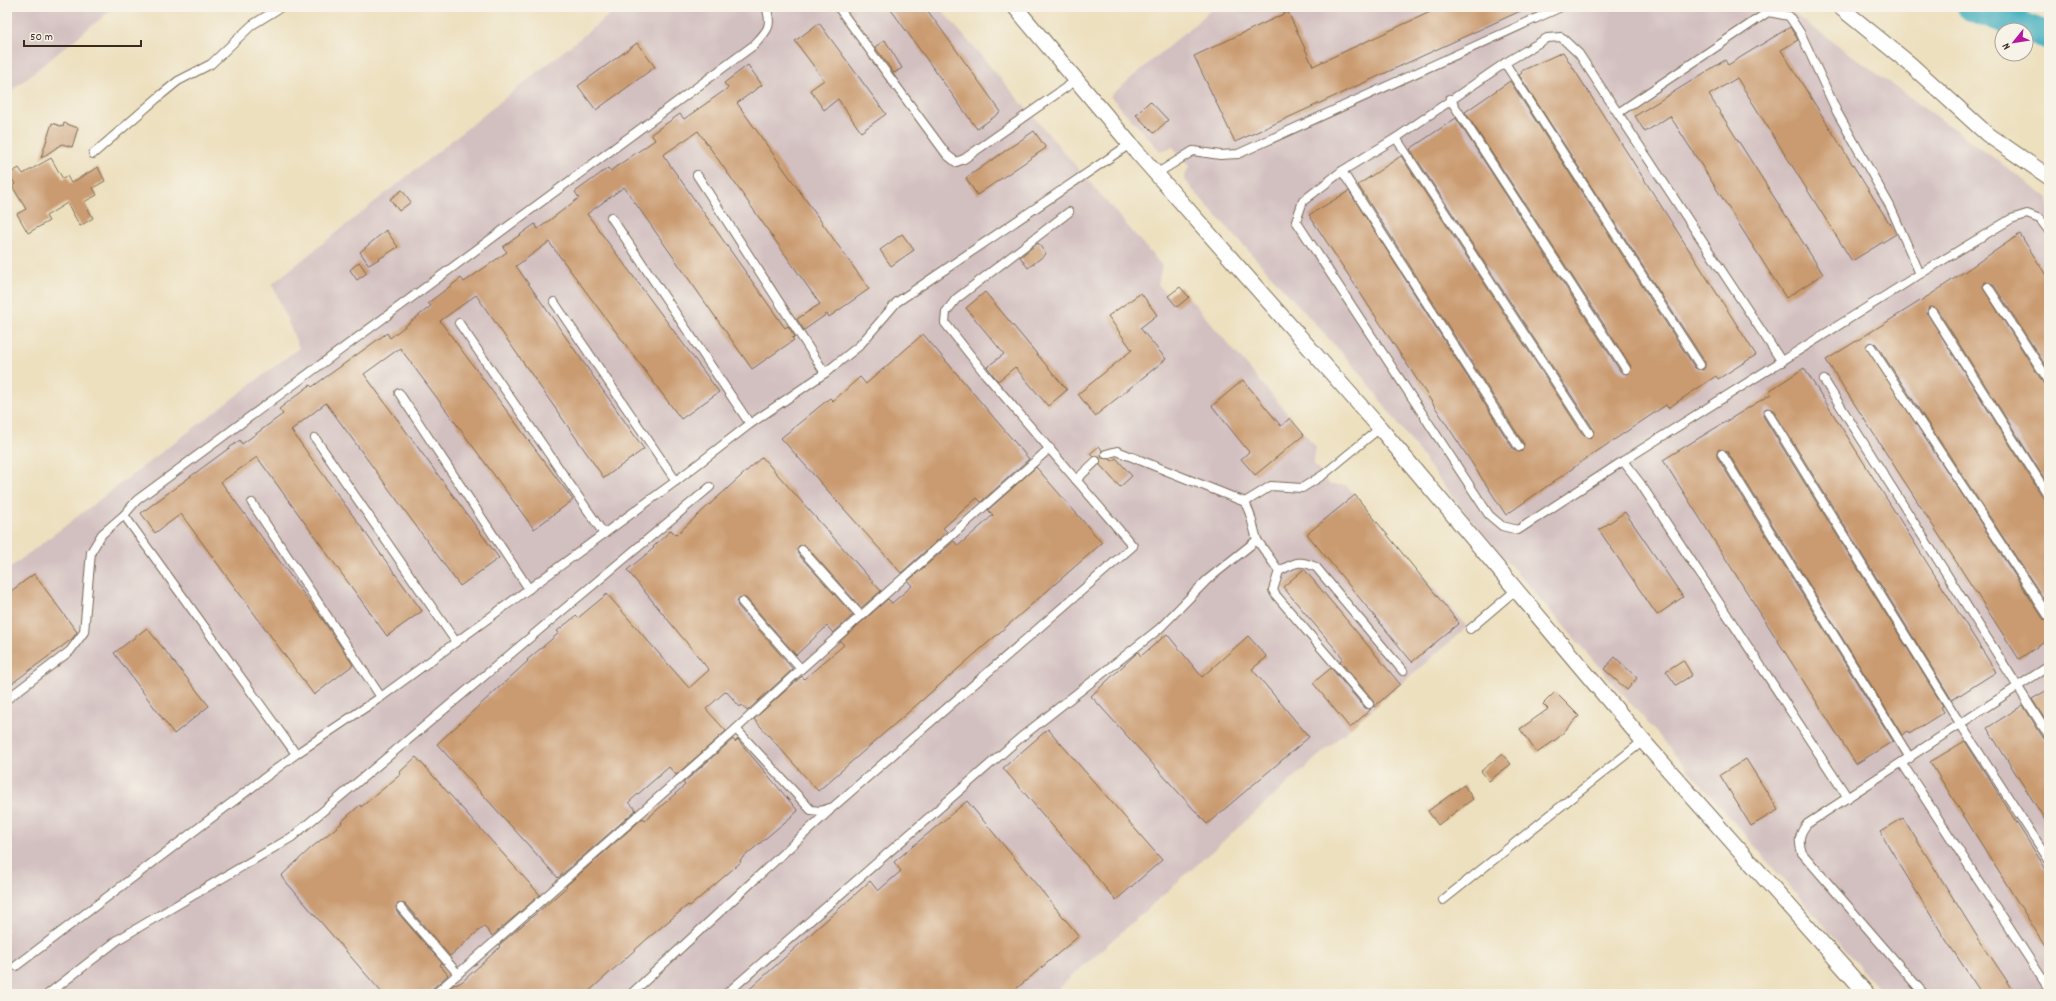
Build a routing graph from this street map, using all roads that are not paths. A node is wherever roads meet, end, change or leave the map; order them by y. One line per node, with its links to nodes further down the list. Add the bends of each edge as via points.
1 (281, 7): 13 (lane, via 252,25 210,64 178,81)
2 (766, 7): 51 (lane, via 770,19 768,31 754,45 143,495)
3 (838, 7): 8 (lane, via 947,155 956,162 964,159)
4 (1015, 7): 8 (street)
5 (1561, 7): 15 (lane, via 1238,154 1220,155 1193,151)
6 (1840, 7): 17 (street, via 1910,64 1987,134)
7 (1506, 63): 9 (lane); 10 (lane, via 1547,38 1561,37 1578,54); 28 (lane)
8 (1075, 81): 12 (street)
9 (1450, 99): 11 (lane); 29 (lane)
10 (1618, 113): 21 (lane, via 1768,12 1789,16 1801,34 1837,112 1890,206); 27 (lane)
11 (1396, 138): 14 (lane); 37 (lane)
12 (1130, 144): 15 (street); 30 (lane, via 897,302 858,346)
13 (93, 154)
14 (1342, 171): 39 (lane); 44 (lane, via 1303,201 1296,222 1489,515 1502,526 1518,530)
15 (1156, 174): 36 (street)
16 (697, 175): 30 (lane)
17 (2049, 177)
18 (1069, 212): 40 (lane, via 956,299 946,312 945,323 986,375)
19 (611, 217): 35 (lane)
20 (2049, 230): 21 (lane, via 2040,219 2027,214 2011,219)
21 (1920, 274): 27 (lane)
22 (1988, 287): 32 (lane)
23 (554, 302): 46 (lane)
24 (1932, 312): 48 (lane)
25 (459, 323): 52 (lane)
26 (1871, 347): 60 (lane)
27 (1782, 362): 44 (lane)
28 (1700, 365)
29 (1626, 369)
30 (825, 373): 35 (lane)
31 (1824, 380): 66 (lane)
32 (2049, 381)
33 (399, 393): 56 (lane)
34 (1768, 413): 70 (lane)
35 (750, 424): 46 (lane)
36 (1380, 428): 50 (lane, via 1323,475 1302,488 1271,486); 57 (street)
37 (1588, 433)
38 (315, 438): 62 (lane)
39 (1519, 447)
40 (1050, 448): 45 (lane); 59 (lane)
41 (1106, 454): 50 (lane, via 1117,451)
42 (1722, 454): 75 (lane)
43 (1096, 461): 45 (lane)
44 (1623, 462): 77 (lane, via 1640,483)
45 (1076, 480): 78 (lane, via 1133,546)
46 (676, 481): 52 (lane)
47 (710, 487): 85 (lane, via 292,837 119,939)
48 (2049, 496)
49 (252, 502): 67 (lane)
50 (1245, 502): 53 (lane)
51 (124, 515): 68 (lane, via 102,534 92,552 84,632 70,651); 74 (lane)
52 (604, 534): 56 (lane)
53 (1258, 540): 55 (lane); 88 (lane, via 1207,580 1158,629 1020,738)
54 (802, 550): 59 (lane)
55 (1279, 571): 65 (lane, via 1304,561 1316,567); 69 (lane, via 1273,590 1275,594)
56 (529, 589): 62 (lane)
57 (1517, 589): 61 (lane); 73 (street)
58 (742, 602): 64 (lane)
59 (861, 616): 64 (lane)
60 (2049, 617)
61 (1470, 629)
62 (456, 642): 67 (lane)
63 (2049, 666): 66 (lane)
64 (801, 669): 71 (lane)
65 (1404, 671)
66 (2018, 688): 70 (lane); 72 (lane)
67 (381, 697): 74 (lane)
68 (7, 699)
69 (1369, 704)
70 (1961, 725): 75 (lane); 79 (lane)
71 (736, 729): 78 (lane, via 811,810 820,811); 83 (lane)
72 (2049, 736)
73 (1643, 741): 80 (lane); 89 (street)
74 (296, 754): 82 (lane)
75 (1910, 758): 76 (lane)
76 (1902, 763): 77 (lane); 84 (lane)
77 (1848, 798): 90 (lane, via 1806,824 1798,843 1802,853)
78 (833, 807): 87 (lane)
79 (2049, 860)
80 (1443, 900)
81 (401, 908): 83 (lane)
82 (16, 966)
83 (458, 974): 86 (lane)
84 (2049, 990)
85 (48, 994)
86 (435, 994)
87 (631, 994)
88 (726, 994)
89 (1867, 994)
90 (1924, 994)

